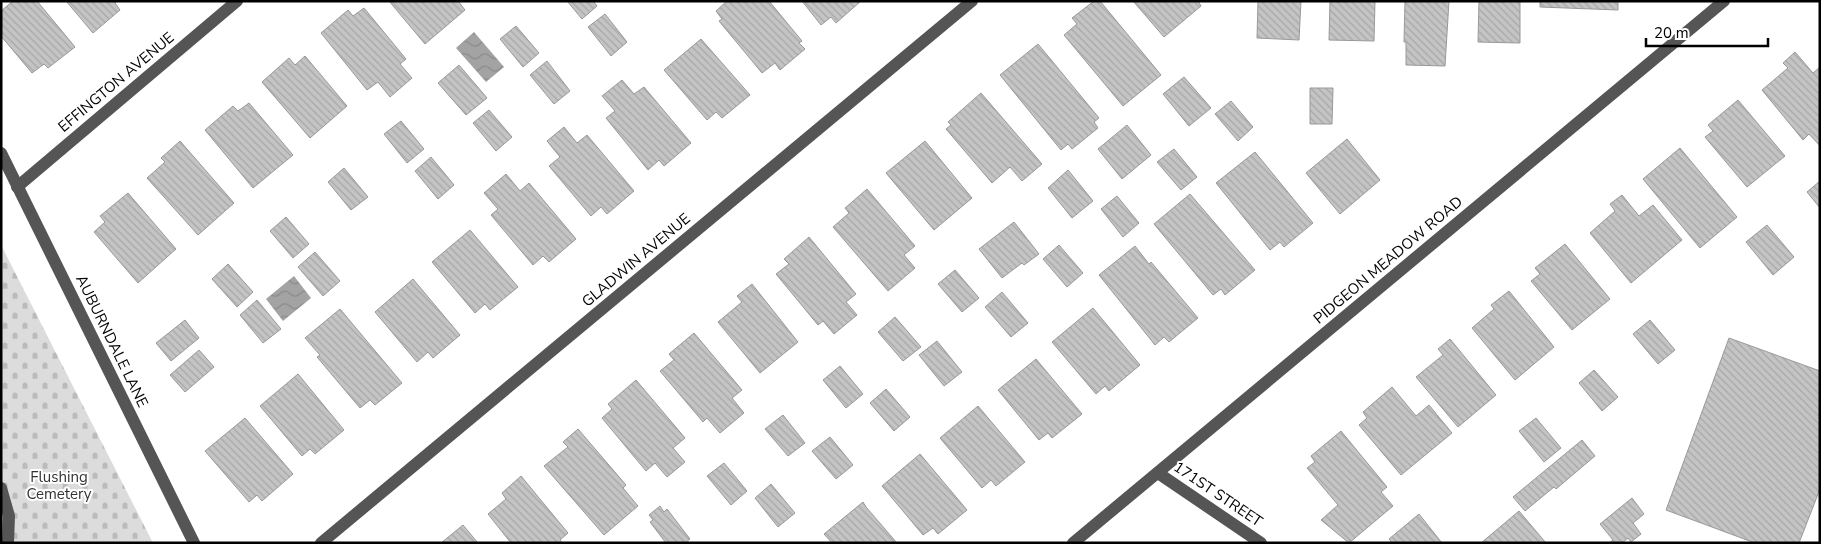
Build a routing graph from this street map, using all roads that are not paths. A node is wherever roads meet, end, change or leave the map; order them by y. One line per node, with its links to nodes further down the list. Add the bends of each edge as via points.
1 (236, 1): 5 (street, EFFINGTON AVENUE)
2 (972, 1): 10 (street, GLADWIN AVENUE)
3 (1724, 1): 6 (street, PIDGEON MEADOW ROAD)
4 (1, 153): 5 (street, AUBURNDALE LANE)
5 (17, 187): 9 (street, AUBURNDALE LANE)
6 (1158, 473): 11 (street, PIDGEON MEADOW ROAD); 12 (street, 171ST STREET)
7 (1, 488): 8 (street, via 9,516)
8 (8, 543)
9 (194, 543)
10 (320, 543)
11 (1073, 543)
12 (1261, 543)

